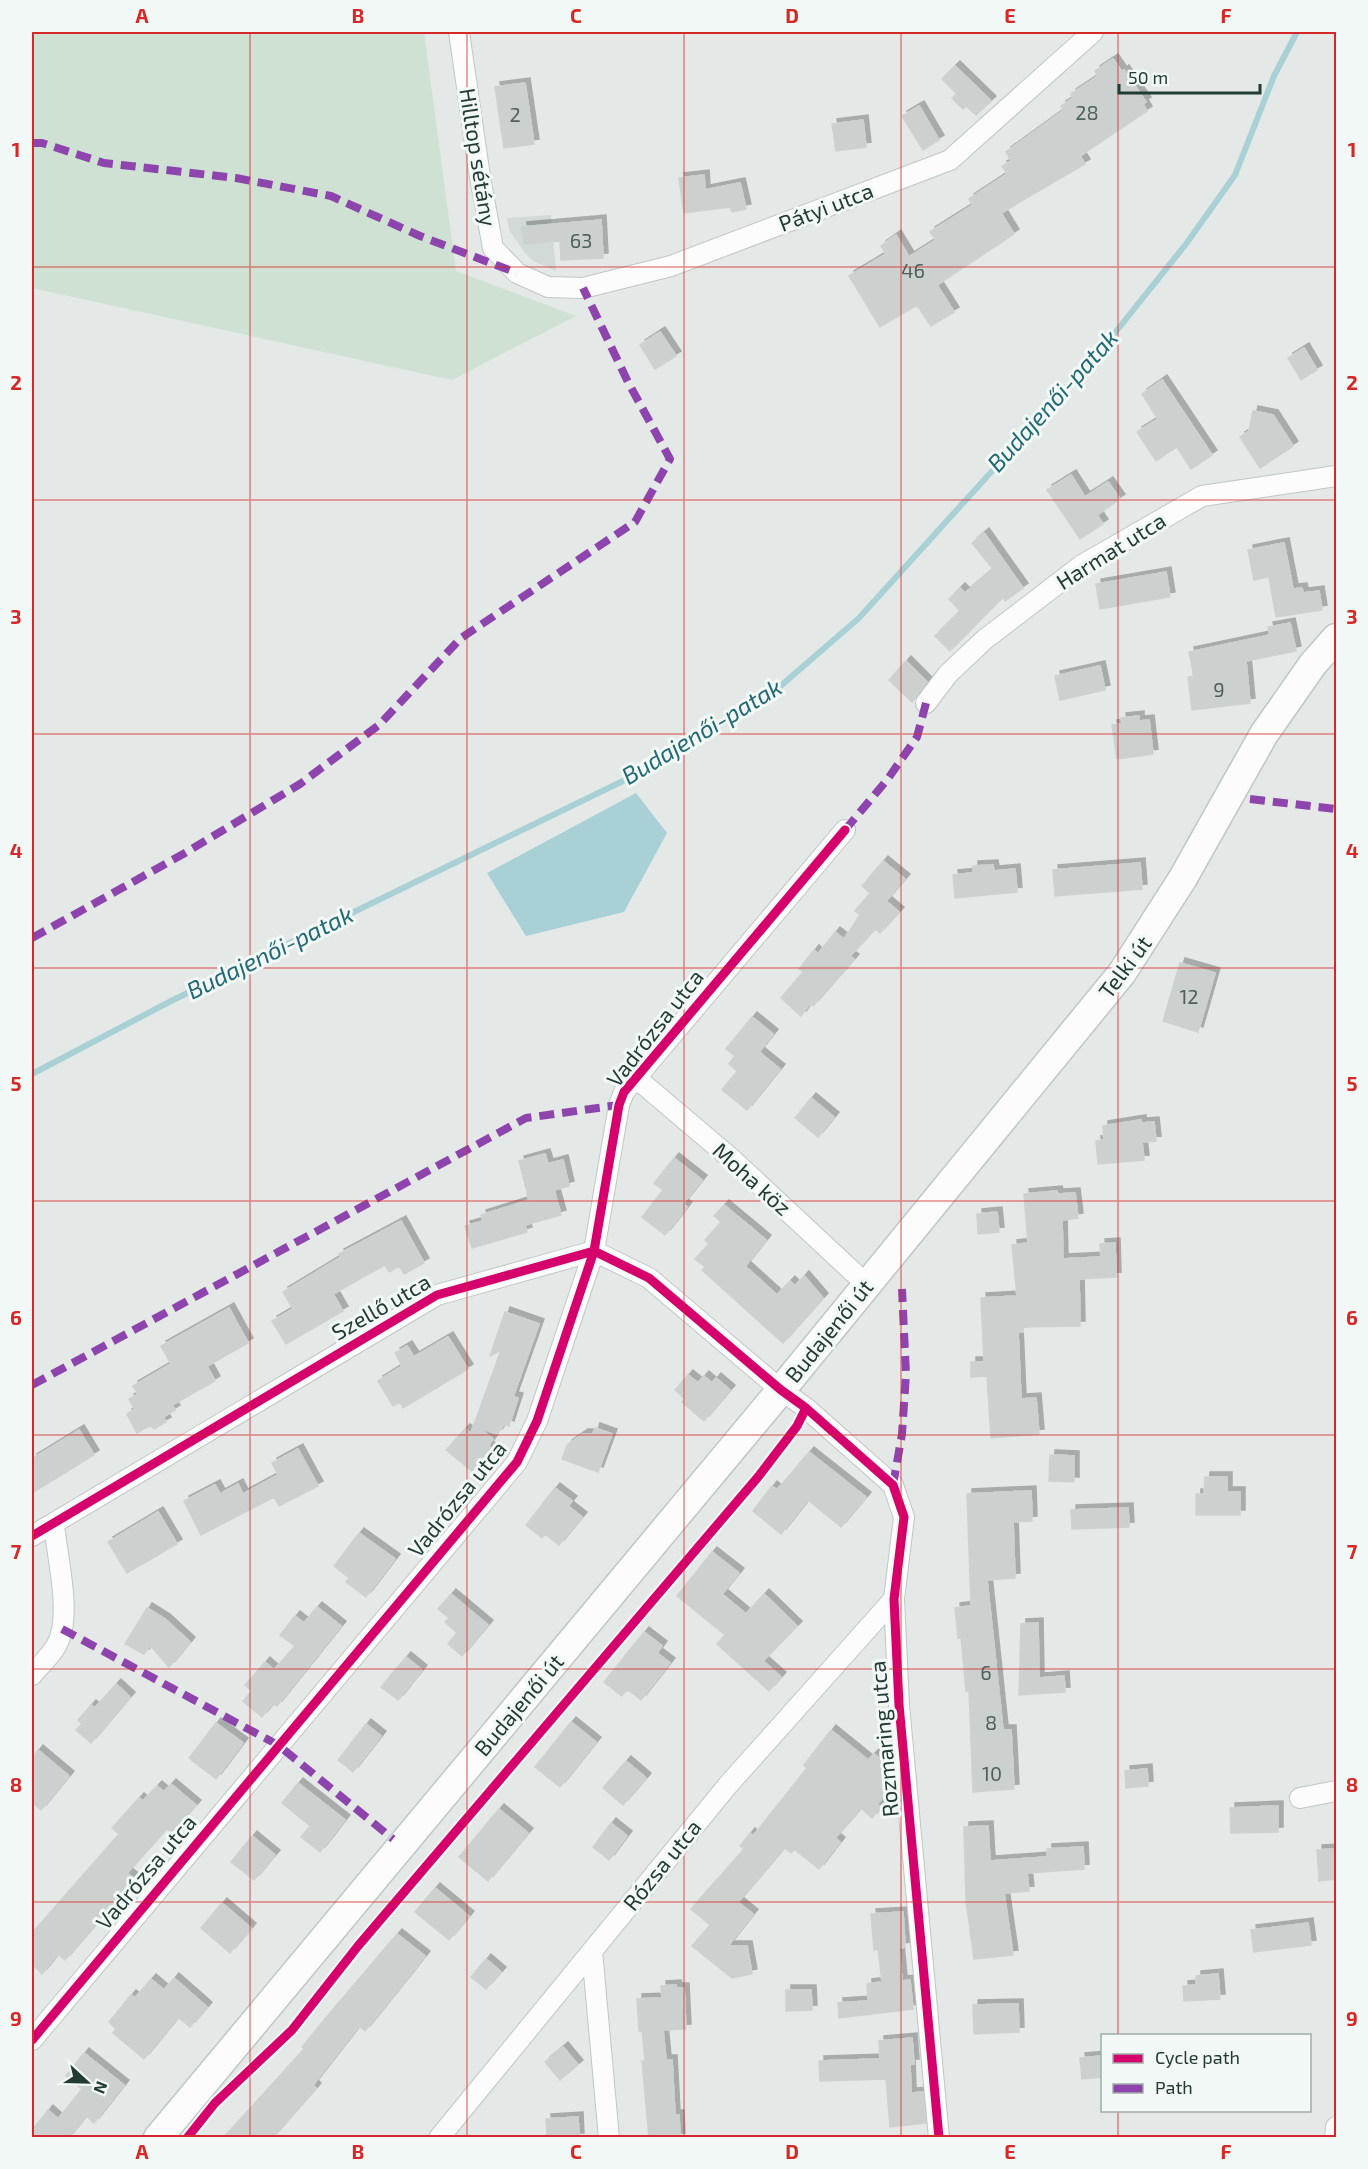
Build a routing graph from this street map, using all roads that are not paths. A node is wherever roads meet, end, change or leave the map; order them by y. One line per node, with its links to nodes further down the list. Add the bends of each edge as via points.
1 (459, 32): 3 (street, Hilltop sétány, via 493,248)
2 (1093, 32): 3 (street, Pátyi utca, via 950,160 671,266 583,288 548,287)
3 (517, 273)
4 (1336, 476): 6 (street, Harmat utca, via 1202,496 1082,565 984,640 948,674)
5 (1336, 638): 10 (main road, Telki út, via 1264,734 1184,878 1122,973)
6 (926, 704)
7 (845, 830): 8 (street, Vadrózsa utca)
8 (635, 1077): 9 (street, Vadrózsa utca, via 619,1105); 10 (street, Moha köz)
9 (594, 1251): 11 (street, via 650,1278); 12 (street, Szellő utca, via 437,1295); 19 (street, Vadrózsa utca, via 537,1421 517,1462)
10 (872, 1277): 11 (main road, Budajenői út)
11 (781, 1390): 14 (street, Rozmaring utca, via 893,1485 904,1517); 21 (main road, Budajenői út)
12 (54, 1525): 13 (street, Szellő utca); 15 (street, via 63,1601 62,1629 56,1646)
13 (32, 1536)
14 (894, 1599): 18 (street, Rózsa utca, via 728,1785); 24 (street, Rozmaring utca, via 899,1705)
15 (32, 1676)
16 (1336, 1791): 17 (street)
17 (1300, 1798)
18 (592, 1951): 22 (street, Rózsa utca); 23 (street)
19 (32, 2040)
20 (1336, 2127): 25 (street)
21 (158, 2138)
22 (439, 2138)
23 (609, 2138)
24 (939, 2138)
25 (1335, 2138)

